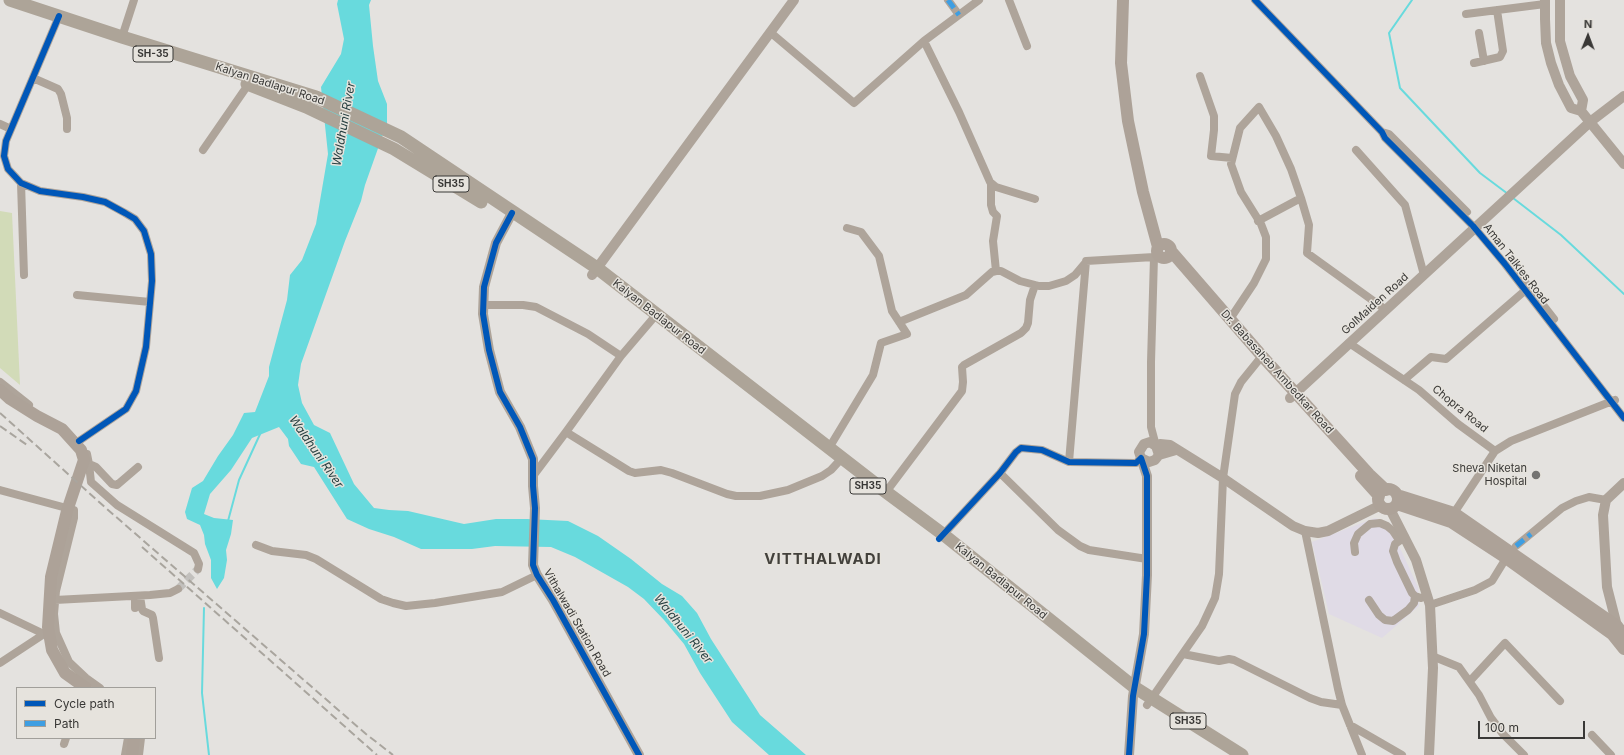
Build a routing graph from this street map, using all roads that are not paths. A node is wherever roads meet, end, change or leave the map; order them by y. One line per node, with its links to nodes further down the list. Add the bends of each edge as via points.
1 (10, 0): 16 (main road, Kalyan Badlapur Road / SH-35)
2 (134, 0): 20 (street)
3 (794, 0): 18 (street)
4 (948, 0): 15 (street)
5 (979, 0): 15 (street)
6 (1009, 0): 22 (street)
7 (1123, 0): 17 (main road, Dr. Babasaheb Ambedkar Road)
8 (1128, 0): 17 (main road, Dr. Babasaheb Ambedkar Road)
9 (1255, 0): 47 (street, Aman Talkies Road)
10 (0, 5): 16 (main road, Kalyan Badlapur Road / SH-35)
11 (1545, 5): 12 (street); 13 (street); 28 (street, via 1546,43)
12 (1560, 5): 25 (street, via 1560,41)
13 (1497, 10): 14 (street); 23 (street, via 1503,51 1500,57)
14 (1466, 14)
15 (959, 15): 21 (street)
16 (57, 20): 20 (main road, Kalyan Badlapur Road / SH-35); 27 (street); 29 (main road, Kalyan Badlapur Road / SH-35)
17 (1124, 30): 49 (main road, Dr. Babasaheb Ambedkar Road, via 1121,63 1126,83 1128,122)
18 (770, 32): 21 (street, via 854,103); 51 (street)
19 (1479, 33): 23 (street)
20 (122, 37): 29 (main road, Kalyan Badlapur Road / SH-35)
21 (924, 41): 42 (street)
22 (1027, 46)
23 (1484, 61): 24 (street)
24 (1474, 63)
25 (1568, 73): 28 (street); 31 (street, via 1584,100)
26 (1200, 76): 39 (street, via 1214,116 1211,156)
27 (33, 78): 34 (street); 35 (street, via 58,89)
28 (1556, 79): 31 (street, via 1571,108)
29 (250, 81): 36 (main road, Kalyan Badlapur Road / SH-35, via 306,107); 36 (main road, Kalyan Badlapur Road / SH-35, via 316,97); 37 (street)
30 (1624, 96): 32 (street, GolMaiden Road)
31 (1581, 111): 32 (street)
32 (1590, 122): 40 (street); 47 (street, GolMaiden Road)
33 (0, 124): 34 (street)
34 (11, 129): 41 (street, via 4,156 8,169)
35 (67, 129)
36 (397, 143): 45 (main road, Kalyan Badlapur Road / SH35)
37 (203, 150)
38 (1356, 150): 54 (street, via 1405,205)
39 (1232, 158): 43 (street, via 1240,128 1259,107 1276,136); 46 (street, via 1231,164 1241,192)
40 (1624, 164)
41 (21, 184): 53 (street); 58 (street, via 40,191 105,202 135,219 144,231 151,254)
42 (991, 184): 44 (street); 52 (street, via 991,205 997,216 993,241)
43 (1301, 198): 46 (street); 60 (street, via 1310,225 1307,253)
44 (1035, 199)
45 (510, 216): 51 (main road, Kalyan Badlapur Road / SH35); 59 (street, Vithalwadi Station Road, via 496,243 484,287)
46 (1258, 221): 62 (street, via 1266,237 1266,259 1254,284)
47 (1477, 226): 54 (street, GolMaiden Road); 56 (street, Aman Talkies Road)
48 (847, 228): 63 (street, via 860,232 879,256 892,310)
49 (1162, 252): 50 (street); 62 (main road, Dr. Babasaheb Ambedkar Road); 66 (main road, Dr. Babasaheb Ambedkar Road); 74 (street, via 1151,362)
50 (1086, 261): 55 (street, via 1075,275 1066,281 1049,286); 82 (street)
51 (594, 271): 61 (main road, Kalyan Badlapur Road / SH35)
52 (996, 271): 55 (street, via 1002,271 1020,281); 63 (street, via 966,295)
53 (24, 275)
54 (1424, 275): 60 (street, GolMaiden Road)
55 (1035, 285): 91 (street, via 1026,328 962,367 962,391)
56 (1528, 289): 67 (street, via 1446,359 1432,357); 71 (street, Aman Talkies Road)
57 (77, 295): 58 (street)
58 (150, 302): 76 (street, via 146,347 136,391 126,409)
59 (483, 305): 65 (street, via 536,307 588,334); 86 (street, Vithalwadi Station Road, via 482,314 489,350 500,392 520,427 533,459)
60 (1386, 310): 64 (street, GolMaiden Road)
61 (654, 316): 65 (street); 77 (main road, Kalyan Badlapur Road / SH35); 81 (main road, Kalyan Badlapur Road / SH35)
62 (1230, 319): 66 (main road, Dr. Babasaheb Ambedkar Road)
63 (899, 322): 77 (street, via 907,334 881,343 873,375)
64 (1349, 343): 67 (street, Chopra Road); 70 (street, GolMaiden Road)
65 (620, 356): 75 (street)
66 (1259, 359): 70 (main road, Dr. Babasaheb Ambedkar Road); 88 (street, via 1235,394)
67 (1404, 380): 79 (street, Chopra Road)
68 (0, 382): 76 (street, via 34,408 63,425)
69 (0, 390): 121 (main road, via 37,416 62,429 81,450 84,460 67,511 51,577 48,627 52,650 65,673)
70 (1293, 396): 92 (main road, Dr. Babasaheb Ambedkar Road, via 1369,474)
71 (1613, 401): 72 (street, Aman Talkies Road); 73 (street, Aman Talkies Road); 79 (street, via 1511,441)
72 (1624, 411)
73 (1624, 418)
74 (1151, 426): 78 (street); 80 (street)
75 (566, 432): 81 (street, via 629,472 667,472 736,496 760,496 788,490 822,476); 86 (street)
76 (79, 441): 83 (street)
77 (829, 448): 81 (main road, Kalyan Badlapur Road / SH35)
78 (1141, 451): 80 (street, via 1146,462); 80 (street, via 1150,442); 82 (street, via 1136,463); 87 (street)
79 (1495, 451): 94 (street)
80 (1156, 454): 87 (street); 88 (street, via 1176,450)
81 (840, 460): 91 (main road, Kalyan Badlapur Road / SH35); 96 (main road, Kalyan Badlapur Road / SH35)
82 (1068, 462): 85 (street, via 1042,450 1021,448)
83 (90, 464): 84 (street, via 112,484 117,485); 102 (street, via 91,482 118,505 194,553)
84 (138, 467)
85 (1000, 473): 96 (street); 101 (street, via 1058,530 1080,546 1089,550)
86 (533, 476): 103 (street, Vithalwadi Station Road, via 533,564)
87 (1147, 476): 101 (street)
88 (1223, 478): 95 (street, via 1293,526); 116 (street, via 1219,574 1215,598 1202,626)
89 (1624, 483): 93 (street)
90 (0, 490): 107 (street, via 74,510)
91 (886, 492): 96 (main road, Kalyan Badlapur Road / SH35)
92 (1388, 500): 94 (main road); 95 (street, via 1328,532); 97 (street); 100 (main road, via 1451,522)
93 (1606, 500): 100 (street, via 1589,497 1562,508); 112 (street, via 1603,515 1607,587)
94 (1454, 513): 100 (main road)
95 (1305, 531): 126 (street)
96 (941, 537): 123 (main road, Kalyan Badlapur Road / SH35)
97 (1402, 538): 99 (street, via 1387,526 1380,523 1370,524 1358,534 1354,542); 106 (street, via 1395,544 1393,551); 109 (street, via 1416,560)
98 (256, 545): 103 (street, via 272,551 306,555 316,559 381,599 406,606 502,592)
99 (1355, 552)
100 (1511, 552): 109 (street, via 1492,581 1475,590); 112 (main road)
101 (1147, 559): 123 (street, via 1144,634)
102 (198, 568)
103 (537, 575): 135 (street, Vithalwadi Station Road)
104 (178, 589): 105 (street, via 170,593)
105 (138, 596): 107 (street); 110 (street); 118 (street, via 143,611 153,618)
106 (1415, 596): 108 (street, via 1414,603 1408,610 1393,621 1379,615); 109 (street)
107 (55, 600): 114 (street)
108 (1369, 600)
109 (1429, 600): 117 (street)
110 (135, 608)
111 (0, 613): 113 (street)
112 (1618, 631): 115 (main road)
113 (44, 634): 114 (street); 119 (street)
114 (56, 634): 122 (street, via 69,662)
115 (1624, 649)
116 (1183, 654): 125 (street); 126 (street, via 1219,661 1234,660 1310,698)
117 (1432, 656): 120 (street, via 1459,666); 141 (street)
118 (159, 658)
119 (0, 664)
120 (1470, 681): 124 (street, via 1504,644); 142 (street, via 1491,718)
121 (85, 687)
122 (99, 687)
123 (1134, 691): 125 (main road, Kalyan Badlapur Road / SH35); 136 (street)
124 (1560, 701)
125 (1150, 702): 137 (main road, Kalyan Badlapur Road / SH35); 138 (main road, Kalyan Badlapur Road / SH35)
126 (1342, 705): 127 (street)
127 (1350, 725): 139 (street); 140 (street)
128 (1592, 734): 143 (street)
129 (128, 739): 132 (street)
130 (134, 739): 133 (main road)
131 (141, 739): 134 (street)
132 (124, 755)
133 (132, 755)
134 (139, 755)
135 (639, 755)
136 (1129, 755)
137 (1226, 755)
138 (1242, 755)
139 (1362, 755)
140 (1402, 755)
141 (1428, 755)
142 (1524, 755)
143 (1611, 755)

